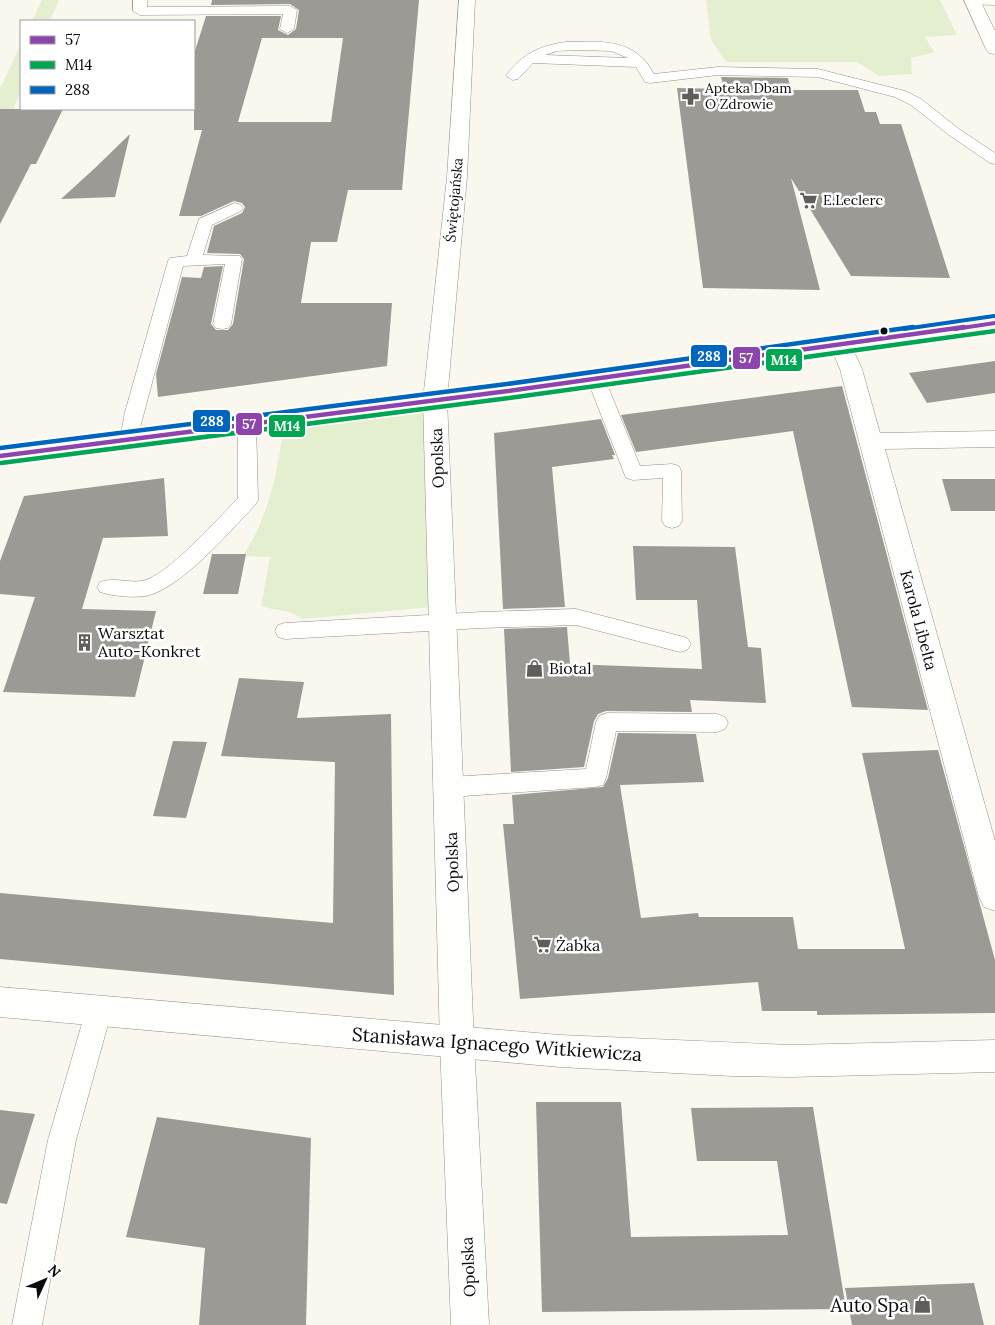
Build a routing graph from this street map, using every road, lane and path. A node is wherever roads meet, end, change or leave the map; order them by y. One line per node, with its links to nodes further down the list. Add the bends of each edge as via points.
1 (140, 0): 5 (lane, via 140,11 290,10)
2 (466, 0): 19 (street, Świętojańska, via 457,177)
3 (972, 0): 4 (lane); 7 (street)
4 (995, 1)
5 (286, 29)
6 (599, 46): 8 (lane, via 562,45); 9 (lane); 10 (lane, via 624,49)
7 (995, 49)
8 (534, 56): 9 (lane); 11 (lane)
9 (569, 60): 10 (lane)
10 (642, 63): 12 (lane, via 650,79 718,71 818,74 900,94 916,102)
11 (513, 76)
12 (995, 160)
13 (235, 208): 14 (lane, via 204,222)
14 (193, 261): 16 (lane, via 234,259); 21 (lane, via 176,261)
15 (995, 323): 17 (main road)
16 (222, 324)
17 (840, 344): 18 (main road); 23 (street, Karola Libelta, via 851,369)
18 (596, 379): 19 (main road); 25 (lane, via 633,473 672,471)
19 (435, 400): 20 (main road); 27 (street, Opolska)
20 (247, 424): 21 (main road); 26 (lane, via 248,500 167,577 146,588)
21 (129, 439): 24 (main road)
22 (995, 439): 23 (street)
23 (870, 441): 32 (street, Karola Libelta)
24 (0, 456)
25 (672, 521)
26 (107, 587)
27 (443, 621): 28 (lane); 29 (lane, via 576,617); 31 (street, Opolska)
28 (285, 631)
29 (680, 644)
30 (717, 723): 31 (lane, via 606,722 595,778)
31 (449, 788): 35 (street, Opolska)
32 (995, 897)
33 (0, 1002): 34 (street, Stanisława Ignacego Witkiewicza)
34 (100, 1010): 35 (street, Stanisława Ignacego Witkiewicza); 37 (lane, via 62,1140)
35 (457, 1043): 36 (street, Stanisława Ignacego Witkiewicza, via 732,1060); 38 (street, Opolska)
36 (995, 1056)
37 (28, 1325)
38 (470, 1325)

